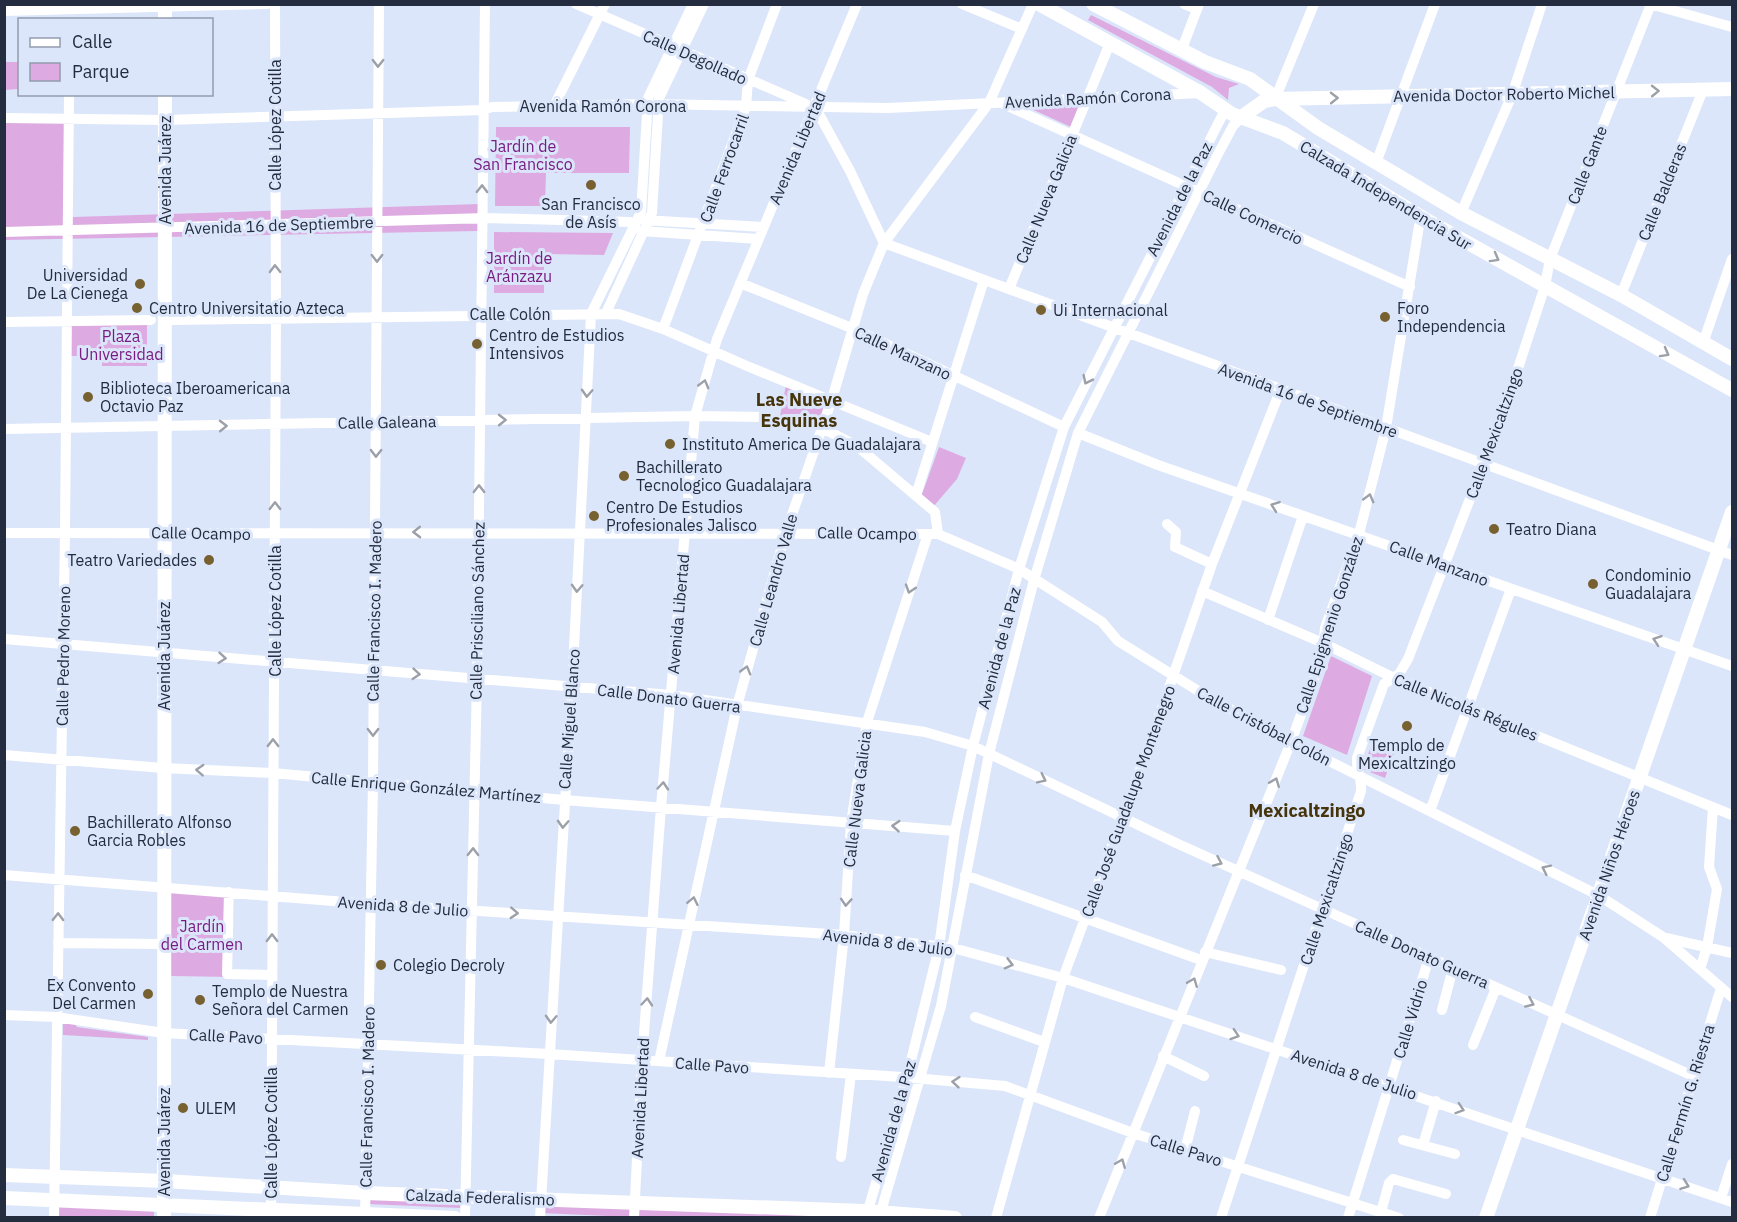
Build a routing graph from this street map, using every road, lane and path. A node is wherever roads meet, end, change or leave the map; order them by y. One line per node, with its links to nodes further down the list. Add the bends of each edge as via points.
1 (267, 4): 21 (street)
2 (275, 4): 49 (street, Calle López Cotilla)
3 (379, 4): 48 (street, Calle Francisco I. Madero, one-way to 48)
4 (485, 4): 46 (street, Calle Prisciliano Sánchez)
5 (576, 4): 24 (street, Calle Degollado)
6 (605, 4): 24 (street)
7 (693, 4): 28 (street)
8 (704, 4): 28 (street)
9 (777, 4): 30 (street, Calle Ferrocarril)
10 (857, 4): 45 (street, Avenida Libertad)
11 (962, 4): 26 (street)
12 (1033, 4): 26 (street, Calle Leandro Valle)
13 (1039, 4): 27 (main road, Calzada Independencia Sur)
14 (1093, 4): 29 (main road, Calzada Independencia Sur)
15 (1184, 4): 20 (street)
16 (1314, 4): 40 (street)
17 (1435, 4): 38 (street)
18 (1542, 4): 35 (street)
19 (1650, 4): 25 (street); 33 (street, Calle Gante)
20 (1198, 7): 29 (street)
21 (165, 10): 23 (street)
22 (4, 11): 23 (street)
23 (70, 11)
24 (600, 15): 28 (street, Calle Degollado); 44 (street)
25 (1732, 27)
26 (1022, 29): 41 (street, Calle Leandro Valle)
27 (1110, 43): 34 (main road, Calzada Independencia Sur); 39 (street, Calle Nueva Galicia)
28 (676, 48): 30 (street, Calle Degollado); 42 (street)
29 (1182, 50): 40 (main road, Calzada Independencia Sur, via 1250,79)
30 (748, 80): 43 (street, Calle Ferrocarril); 45 (street, Calle Degollado)
31 (1732, 89): 32 (main road, Avenida Doctor Roberto Michel)
32 (1703, 90): 33 (main road, Avenida Doctor Roberto Michel, one-way to 32); 79 (street, Calle Balderas)
33 (1615, 92): 35 (main road, Avenida Doctor Roberto Michel); 72 (street, Calle Gante)
34 (1201, 93): 39 (street, Avenida Ramón Corona); 47 (main road, Calzada Independencia Sur)
35 (1512, 95): 38 (main road, Avenida Doctor Roberto Michel); 58 (street)
36 (69, 96): 52 (street, Calle Pedro Moreno)
37 (165, 96): 53 (main road, Avenida Juárez)
38 (1401, 96): 40 (main road, Avenida Doctor Roberto Michel, one-way to 38); 55 (street)
39 (1088, 97): 41 (street, Avenida Ramón Corona); 54 (street, Calle Nueva Galicia)
40 (1275, 99): 50 (main road); 55 (main road, Calzada Independencia Sur)
41 (994, 102): 45 (street, Avenida Ramón Corona, via 888,108); 54 (street, Calle Comercio); 71 (street, Calle Leandro Valle)
42 (653, 105): 43 (street, Avenida Ramón Corona); 44 (street, Avenida Ramón Corona); 63 (street, Calle Miguel Blanco, via 641,212); 64 (street, via 652,213)
43 (746, 105): 45 (street, Avenida Ramón Corona); 67 (street, Calle Ferrocarril)
44 (554, 106): 46 (street, Avenida Ramón Corona)
45 (815, 107): 65 (street, Avenida Libertad); 71 (street)
46 (483, 110): 48 (street, Avenida Ramón Corona); 59 (street, Calle Prisciliano Sánchez, one-way to 46)
47 (1225, 110): 50 (main road, Calzada Independencia Sur); 56 (street, Avenida de la Paz)
48 (378, 112): 49 (street, Avenida Ramón Corona); 61 (street, Calle Francisco I. Madero)
49 (275, 117): 53 (street, Avenida Ramón Corona); 62 (street, Calle López Cotilla)
50 (1243, 117): 57 (street, Avenida de la Paz, via 1233,126); 60 (main road, Calzada Independencia Sur, via 1283,133)
51 (4, 118): 52 (street, Avenida Ramón Corona)
52 (69, 118): 53 (street, Avenida Ramón Corona); 68 (street, Calle Pedro Moreno)
53 (165, 120): 66 (main road, Avenida Juárez)
54 (1072, 136): 56 (street, Calle Comercio); 78 (street, Calle Nueva Galicia)
55 (1376, 163): 58 (main road, Calzada Independencia Sur)
56 (1186, 185): 57 (street, Calle Comercio); 89 (street, Avenida de la Paz)
57 (1199, 192): 77 (street, Calle Comercio); 92 (street, Avenida de la Paz)
58 (1461, 213): 72 (main road, Calzada Independencia Sur)
59 (481, 218): 61 (street, Avenida 16 de Septiembre); 63 (street, Avenida 16 de Septiembre); 81 (street, Calle Prisciliano Sánchez)
60 (1425, 219): 76 (main road, Calzada Independencia Sur, one-way to 76); 77 (street, Calle Epigmenio González, via 1419,226)
61 (377, 221): 62 (street, Avenida 16 de Septiembre); 83 (street, Calle Francisco I. Madero, one-way to 83)
62 (275, 224): 66 (street, Avenida 16 de Septiembre); 84 (street, Calle López Cotilla, one-way to 62)
63 (633, 224): 64 (street); 82 (street, Calle Miguel Blanco)
64 (647, 226): 67 (street); 80 (street)
65 (763, 227): 67 (street); 70 (street, Avenida Libertad)
66 (165, 228): 68 (street, Avenida 16 de Septiembre); 106 (main road, Avenida Juárez)
67 (702, 229): 70 (street); 90 (street, Calle Ferrocarril)
68 (68, 230): 69 (street, Avenida 16 de Septiembre); 87 (street, Calle Pedro Moreno)
69 (4, 232)
70 (758, 239): 75 (street, Avenida Libertad)
71 (884, 243): 74 (street, Avenida 16 de Septiembre); 91 (street, Calle Leandro Valle, via 863,294)
72 (1550, 259): 76 (street, Calle Gante); 79 (main road, Calzada Independencia Sur)
73 (1732, 259): 93 (street)
74 (984, 280): 78 (street, Avenida 16 de Septiembre); 96 (street)
75 (740, 283): 91 (street, Calle Manzano); 94 (street, Avenida Libertad)
76 (1545, 286): 97 (main road, Calzada Independencia Sur, one-way to 97); 114 (street, Calle Mexicaltzingo)
77 (1410, 287): 110 (street, Calle Epigmenio González)
78 (1009, 289): 89 (street, Avenida 16 de Septiembre)
79 (1621, 295): 93 (main road, Calzada Independencia Sur)
80 (606, 313): 82 (street, Calle Colón); 90 (street, Calle Colón, via 633,317)
81 (480, 314): 82 (street, Calle Colón); 83 (street, Calle Colón); 103 (street, Calle Prisciliano Sánchez)
82 (591, 314): 102 (street, Calle Miguel Blanco, one-way to 102)
83 (377, 317): 84 (street, Calle Colón); 104 (street, Calle Francisco I. Madero)
84 (276, 318): 86 (street, Calle Colón); 105 (street, Calle López Cotilla)
85 (151, 320): 87 (street)
86 (172, 320)
87 (67, 321): 88 (street); 107 (street, Calle Pedro Moreno)
88 (4, 322)
89 (1113, 327): 92 (street, Avenida 16 de Septiembre); 109 (street, Avenida de la Paz, one-way to 109)
90 (663, 329): 94 (street, Calle Colón)
91 (854, 329): 96 (street, Calle Manzano); 99 (street, Calle Leandro Valle)
92 (1128, 333): 98 (street, Avenida 16 de Septiembre); 112 (street, Avenida de la Paz)
93 (1703, 343): 95 (main road, Calzada Independencia Sur)
94 (712, 351): 99 (street, Calle Colón); 100 (street, Avenida Libertad, one-way to 94)
95 (1732, 359)
96 (953, 377): 109 (street, Calle Manzano); 113 (street)
97 (1732, 390)
98 (1280, 391): 110 (street, Avenida 16 de Septiembre); 115 (street, Calle José Guadalupe Montenegro)
99 (832, 399): 108 (street, Calle Leandro Valle); 113 (street, Calle Colón)
100 (695, 416): 101 (street, Calle Galeana); 102 (street, Calle Galeana); 127 (street, Avenida Libertad)
101 (770, 417)
102 (586, 418): 103 (street, Calle Galeana, one-way to 102); 122 (street, Calle Miguel Blanco)
103 (479, 420): 104 (street, Calle Galeana); 121 (street, Calle Prisciliano Sánchez, one-way to 103)
104 (377, 423): 105 (street, Calle Galeana); 126 (street, Calle Francisco I. Madero, one-way to 126)
105 (276, 425): 106 (street, Calle Galeana, one-way to 105); 128 (street, Calle López Cotilla, one-way to 105)
106 (164, 427): 107 (street, Calle Galeana); 120 (main road, Avenida Juárez)
107 (66, 428): 111 (street, Calle Galeana); 125 (street, Calle Pedro Moreno)
108 (822, 428): 116 (street, via 857,446); 123 (street, Calle Leandro Valle)
109 (1064, 428): 134 (street, Avenida de la Paz)
110 (1386, 428): 114 (street, Avenida 16 de Septiembre); 130 (street, Calle Epigmenio González, one-way to 110)
111 (4, 429)
112 (1078, 433): 115 (street, Calle Manzano); 135 (street, Avenida de la Paz)
113 (932, 442): 116 (street)
114 (1484, 465): 131 (street, Avenida 16 de Septiembre); 133 (street, Calle Mexicaltzingo)
115 (1240, 493): 118 (street, Calle Manzano, one-way to 115); 132 (street, Calle José Guadalupe Montenegro)
116 (916, 495): 129 (street, via 935,512)
117 (1732, 512): 131 (main road, Avenida Niños Héroes)
118 (1304, 516): 130 (street, Calle Manzano); 138 (street)
119 (1167, 524): 132 (street, via 1176,532 1175,547)
120 (164, 532): 125 (street, Calle Ocampo); 128 (street, Calle Ocampo); 143 (main road, Avenida Juárez)
121 (478, 532): 122 (street, Calle Ocampo); 126 (street, Calle Ocampo, one-way to 126); 149 (street, Calle Prisciliano Sánchez)
122 (579, 532): 127 (street, Calle Ocampo); 150 (street, Calle Miguel Blanco, one-way to 150)
123 (786, 532): 127 (street, Calle Ocampo); 129 (street, Calle Ocampo); 152 (street, Calle Leandro Valle, one-way to 123)
124 (4, 533): 125 (street, Calle Ocampo)
125 (66, 533): 141 (street, Calle Pedro Moreno)
126 (376, 533): 128 (street, Calle Ocampo); 146 (street, Calle Francisco I. Madero)
127 (686, 533): 151 (street, Avenida Libertad)
128 (275, 534): 144 (street, Calle López Cotilla)
129 (933, 534): 134 (street, Calle Cristóbal Colón); 154 (street, Calle Nueva Galicia, one-way to 154)
130 (1359, 534): 133 (street, Calle Manzano); 140 (street, Calle Epigmenio González)
131 (1726, 552): 142 (main road, Avenida Niños Héroes)
132 (1212, 564): 137 (street, Calle José Guadalupe Montenegro)
133 (1444, 565): 136 (street, Calle Manzano); 147 (street, Calle Mexicaltzingo, via 1408,659 1399,674)
134 (1020, 569): 135 (street, Calle Cristóbal Colón); 156 (street, Avenida de la Paz)
135 (1035, 580): 148 (street, Calle Cristóbal Colón, via 1102,622 1119,641); 157 (street, Avenida de la Paz)
136 (1511, 589): 142 (street, Calle Manzano, one-way to 136); 153 (street)
137 (1202, 591): 138 (street, Calle Nicolás Régules); 148 (street, Calle José Guadalupe Montenegro)
138 (1268, 621): 140 (street, Calle Nicolás Régules)
139 (4, 639): 141 (street, Calle Donato Guerra)
140 (1323, 643): 147 (street, Calle Nicolás Régules); 155 (street, Calle Epigmenio González, via 1322,657)
141 (63, 644): 143 (street, Calle Donato Guerra); 159 (street, Calle Pedro Moreno)
142 (1684, 650): 145 (street, Calle Manzano); 163 (main road, Avenida Niños Héroes)
143 (164, 653): 144 (street, Calle Donato Guerra, one-way to 144); 160 (main road, Avenida Juárez)
144 (275, 662): 146 (street, Calle Donato Guerra); 161 (street, Calle López Cotilla, one-way to 144)
145 (1732, 666)
146 (373, 670): 149 (street, Calle Donato Guerra, one-way to 149); 164 (street, Calle Francisco I. Madero, one-way to 164)
147 (1392, 677): 153 (street, Calle Nicolás Régules); 162 (street, Calle Mexicaltzingo, via 1384,684 1357,758)
148 (1173, 678): 155 (street, Calle Cristóbal Colón); 172 (street, Calle José Guadalupe Montenegro)
149 (477, 679): 150 (street, Calle Donato Guerra); 165 (street, Calle Prisciliano Sánchez)
150 (572, 687): 151 (street, Calle Donato Guerra); 166 (street, Calle Miguel Blanco)
151 (671, 695): 152 (street, Calle Donato Guerra); 167 (street, Avenida Libertad, one-way to 151)
152 (736, 706): 154 (street, Calle Donato Guerra); 169 (street, Calle Leandro Valle)
153 (1467, 708): 163 (street, Calle Nicolás Régules); 170 (street)
154 (867, 722): 156 (street, Calle Donato Guerra, via 925,732); 173 (street, Calle Nueva Galicia)
155 (1291, 742): 162 (street, Calle Cristóbal Colón); 175 (street, Calle Epigmenio González, one-way to 155)
156 (973, 746): 157 (street, Calle Donato Guerra); 174 (street, Avenida de la Paz)
157 (989, 754): 172 (street, Calle Donato Guerra, one-way to 172); 177 (street, Avenida de la Paz)
158 (4, 755): 159 (street, Calle Enrique González Martínez)
159 (61, 758): 160 (street, Calle Enrique González Martínez); 178 (street, Calle Pedro Moreno)
160 (163, 768): 161 (street, Calle Enrique González Martínez, one-way to 160); 179 (main road, Avenida Juárez)
161 (273, 773): 164 (street, Calle Enrique González Martínez); 182 (street, Calle López Cotilla)
162 (1360, 776): 170 (street, Calle Cristóbal Colón); 184 (street, Calle Mexicaltzingo, via 1361,791)
163 (1639, 778): 168 (street, Calle Nicolás Régules); 181 (main road, Avenida Niños Héroes)
164 (373, 782): 165 (street, Calle Enrique González Martínez); 183 (street, Calle Francisco I. Madero)
165 (474, 791): 166 (street, Calle Enrique González Martínez); 185 (street, Calle Prisciliano Sánchez, one-way to 165)
166 (564, 800): 167 (street, Calle Enrique González Martínez); 186 (street, Calle Miguel Blanco, one-way to 186)
167 (661, 807): 169 (street, Calle Enrique González Martínez); 188 (street, Avenida Libertad)
168 (1713, 807): 171 (street, Calle Nicolás Régules); 195 (street, via 1709,867 1717,889)
169 (712, 811): 173 (street, Calle Enrique González Martínez); 189 (street, Calle Leandro Valle, one-way to 169)
170 (1430, 812): 181 (street, Calle Cristóbal Colón, one-way to 170)
171 (1732, 815)
172 (1121, 818): 175 (street, Calle Donato Guerra, one-way to 175); 187 (street, Calle José Guadalupe Montenegro)
173 (851, 823): 174 (street, Calle Enrique González Martínez, one-way to 173); 190 (street, Calle Nueva Galicia, one-way to 190)
174 (955, 831): 194 (street, Avenida de la Paz)
175 (1238, 871): 184 (street, Calle Donato Guerra); 198 (street, Calle Epigmenio González)
176 (4, 875): 178 (street, Avenida 8 de Julio)
177 (965, 875): 187 (street); 196 (street, Avenida de la Paz)
178 (59, 878): 179 (street, Avenida 8 de Julio); 192 (street, Calle Pedro Moreno, one-way to 178)
179 (163, 886): 180 (street, Avenida 8 de Julio); 193 (main road, Avenida Juárez)
180 (229, 892): 182 (street, Avenida 8 de Julio); 203 (street, via 227,974)
181 (1598, 895): 191 (street, Calle Cristóbal Colón); 210 (main road, Avenida Niños Héroes)
182 (272, 896): 183 (street, Avenida 8 de Julio); 203 (street, Calle López Cotilla, one-way to 182)
183 (371, 904): 185 (street, Avenida 8 de Julio); 217 (street, Calle Francisco I. Madero)
184 (1323, 909): 199 (street, Calle Donato Guerra); 219 (street, Calle Mexicaltzingo)
185 (471, 910): 186 (street, Avenida 8 de Julio, one-way to 186); 220 (street, Calle Prisciliano Sánchez)
186 (557, 916): 188 (street, Avenida 8 de Julio); 221 (street, Calle Miguel Blanco, one-way to 221)
187 (1084, 919): 198 (street); 204 (street, Calle José Guadalupe Montenegro)
188 (653, 923): 189 (street, Avenida 8 de Julio); 223 (street, Avenida Libertad, one-way to 188)
189 (688, 926): 190 (street, Avenida 8 de Julio); 224 (street, Calle Leandro Valle)
190 (844, 935): 194 (street, Avenida 8 de Julio); 225 (street, Calle Nueva Galicia)
191 (1664, 937): 195 (street); 201 (street, Calle Cristóbal Colón)
192 (58, 943): 193 (street); 212 (street, Calle Pedro Moreno)
193 (163, 944): 214 (main road, Avenida Juárez)
194 (939, 947): 196 (street, Avenida 8 de Julio); 229 (street, Avenida de la Paz)
195 (1707, 947): 197 (street); 201 (street)
196 (953, 948): 204 (street, Avenida 8 de Julio, one-way to 204); 230 (street, Avenida de la Paz)
197 (1732, 953)
198 (1203, 956): 202 (street); 211 (street, Calle Epigmenio González, one-way to 198)
199 (1429, 958): 200 (street, Calle Donato Guerra); 231 (street, Calle Vidrio)
200 (1453, 968): 205 (street, Calle Donato Guerra); 208 (street)
201 (1700, 969): 206 (street, Calle Cristóbal Colón)
202 (1281, 970)
203 (272, 975): 215 (street, Calle López Cotilla)
204 (1063, 978): 211 (street, Avenida 8 de Julio); 216 (street, Calle José Guadalupe Montenegro)
205 (1496, 988): 210 (street, Calle Donato Guerra, one-way to 210); 218 (street)
206 (1721, 988): 207 (street, Calle Cristóbal Colón); 228 (street, Calle Fermín G. Riestra)
207 (1732, 997)
208 (1442, 1010)
209 (4, 1015): 212 (street, Calle Pavo)
210 (1557, 1015): 228 (street, Calle Donato Guerra); 235 (main road, Avenida Niños Héroes)
211 (1179, 1016): 219 (street, Avenida 8 de Julio, one-way to 219); 222 (street, Calle Epigmenio González)
212 (56, 1017): 214 (street, Calle Pavo); 246 (street, Calle Pedro Moreno)
213 (975, 1017): 216 (street)
214 (164, 1033): 215 (street, Calle Pavo); 247 (main road, Avenida Juárez)
215 (272, 1039): 217 (street, Calle Pavo); 248 (street, Calle López Cotilla)
216 (1044, 1042): 232 (street, Calle José Guadalupe Montenegro)
217 (368, 1044): 220 (street, Calle Pavo); 249 (street, Calle Francisco I. Madero)
218 (1473, 1046)
219 (1277, 1048): 231 (street, Avenida 8 de Julio); 243 (street, Calle Mexicaltzingo)
220 (469, 1049): 221 (street, Calle Pavo); 251 (street, Calle Prisciliano Sánchez)
221 (549, 1053): 223 (street, Calle Pavo); 255 (street, Calle Miguel Blanco)
222 (1163, 1056): 227 (street); 236 (street, Calle Epigmenio González)
223 (642, 1060): 224 (street, Calle Pavo); 257 (street, Avenida Libertad)
224 (659, 1061): 225 (street, Calle Pavo)
225 (830, 1073): 226 (street, Calle Pavo)
226 (851, 1074): 229 (street, Calle Pavo); 241 (street)
227 (1204, 1076)
228 (1693, 1076): 245 (street, Calle Fermín G. Riestra)
229 (907, 1077): 230 (street, Calle Pavo); 262 (street, Avenida de la Paz)
230 (921, 1078): 232 (street, Calle Pavo, one-way to 230, via 1005,1086); 262 (street, Avenida de la Paz)
231 (1390, 1086): 233 (street, Avenida 8 de Julio); 258 (street, Calle Vidrio)
232 (1029, 1094): 236 (street, Calle Pavo); 270 (street, Calle José Guadalupe Montenegro)
233 (1436, 1101): 235 (street, Avenida 8 de Julio, one-way to 235); 238 (street)
234 (1195, 1111): 239 (street)
235 (1517, 1128): 245 (street, Avenida 8 de Julio); 275 (main road, Avenida Niños Héroes)
236 (1133, 1133): 239 (street, Calle Pavo); 271 (street, Calle Epigmenio González, one-way to 236)
237 (1403, 1140): 238 (street)
238 (1423, 1145): 240 (street)
239 (1185, 1150): 243 (street, Calle Pavo)
240 (1455, 1154)
241 (841, 1157)
242 (1732, 1164): 253 (street)
243 (1238, 1166): 258 (street, Calle Pavo); 272 (street, Calle Mexicaltzingo)
244 (4, 1175): 246 (main road, Calzada Federalismo)
245 (1662, 1177): 253 (street, Avenida 8 de Julio, one-way to 253); 276 (street, Calle Fermín G. Riestra)
246 (54, 1178): 247 (main road, Calzada Federalismo); 254 (street, Calle Pedro Moreno)
247 (165, 1181): 248 (main road, Calzada Federalismo); 259 (main road, Avenida Juárez)
248 (271, 1188): 249 (main road, Calzada Federalismo); 261 (street, Calle López Cotilla)
249 (365, 1193): 251 (main road, Calzada Federalismo); 263 (street, Calle Francisco I. Madero)
250 (1446, 1194): 260 (street, via 1393,1179)
251 (466, 1196): 255 (main road, Calzada Federalismo); 266 (street, Calle Prisciliano Sánchez)
252 (4, 1198): 254 (main road, Calzada Federalismo)
253 (1721, 1198): 256 (street, Avenida 8 de Julio)
254 (54, 1200): 259 (main road, Calzada Federalismo); 264 (street, Calle Pedro Moreno)
255 (541, 1200): 257 (main road, Calzada Federalismo); 267 (street, Calle Miguel Blanco)
256 (1732, 1202)
257 (635, 1203): 262 (main road, Calzada Federalismo); 268 (street, Avenida Libertad)
258 (1353, 1204): 260 (street, Calle Pavo); 273 (street, Calle Vidrio)
259 (164, 1212): 261 (main road, Calzada Federalismo)
260 (1380, 1212): 274 (street, Calle Pavo)
261 (271, 1214): 263 (main road, Calzada Federalismo)
262 (874, 1215): 269 (main road, Calzada Federalismo)
263 (365, 1216): 265 (main road, Calzada Federalismo)
264 (54, 1218)
265 (455, 1218)
266 (465, 1218)
267 (540, 1218)
268 (634, 1218)
269 (955, 1218)
270 (996, 1218)
271 (1100, 1218)
272 (1221, 1218)
273 (1348, 1218)
274 (1399, 1218)
275 (1486, 1218)
276 (1650, 1218)

